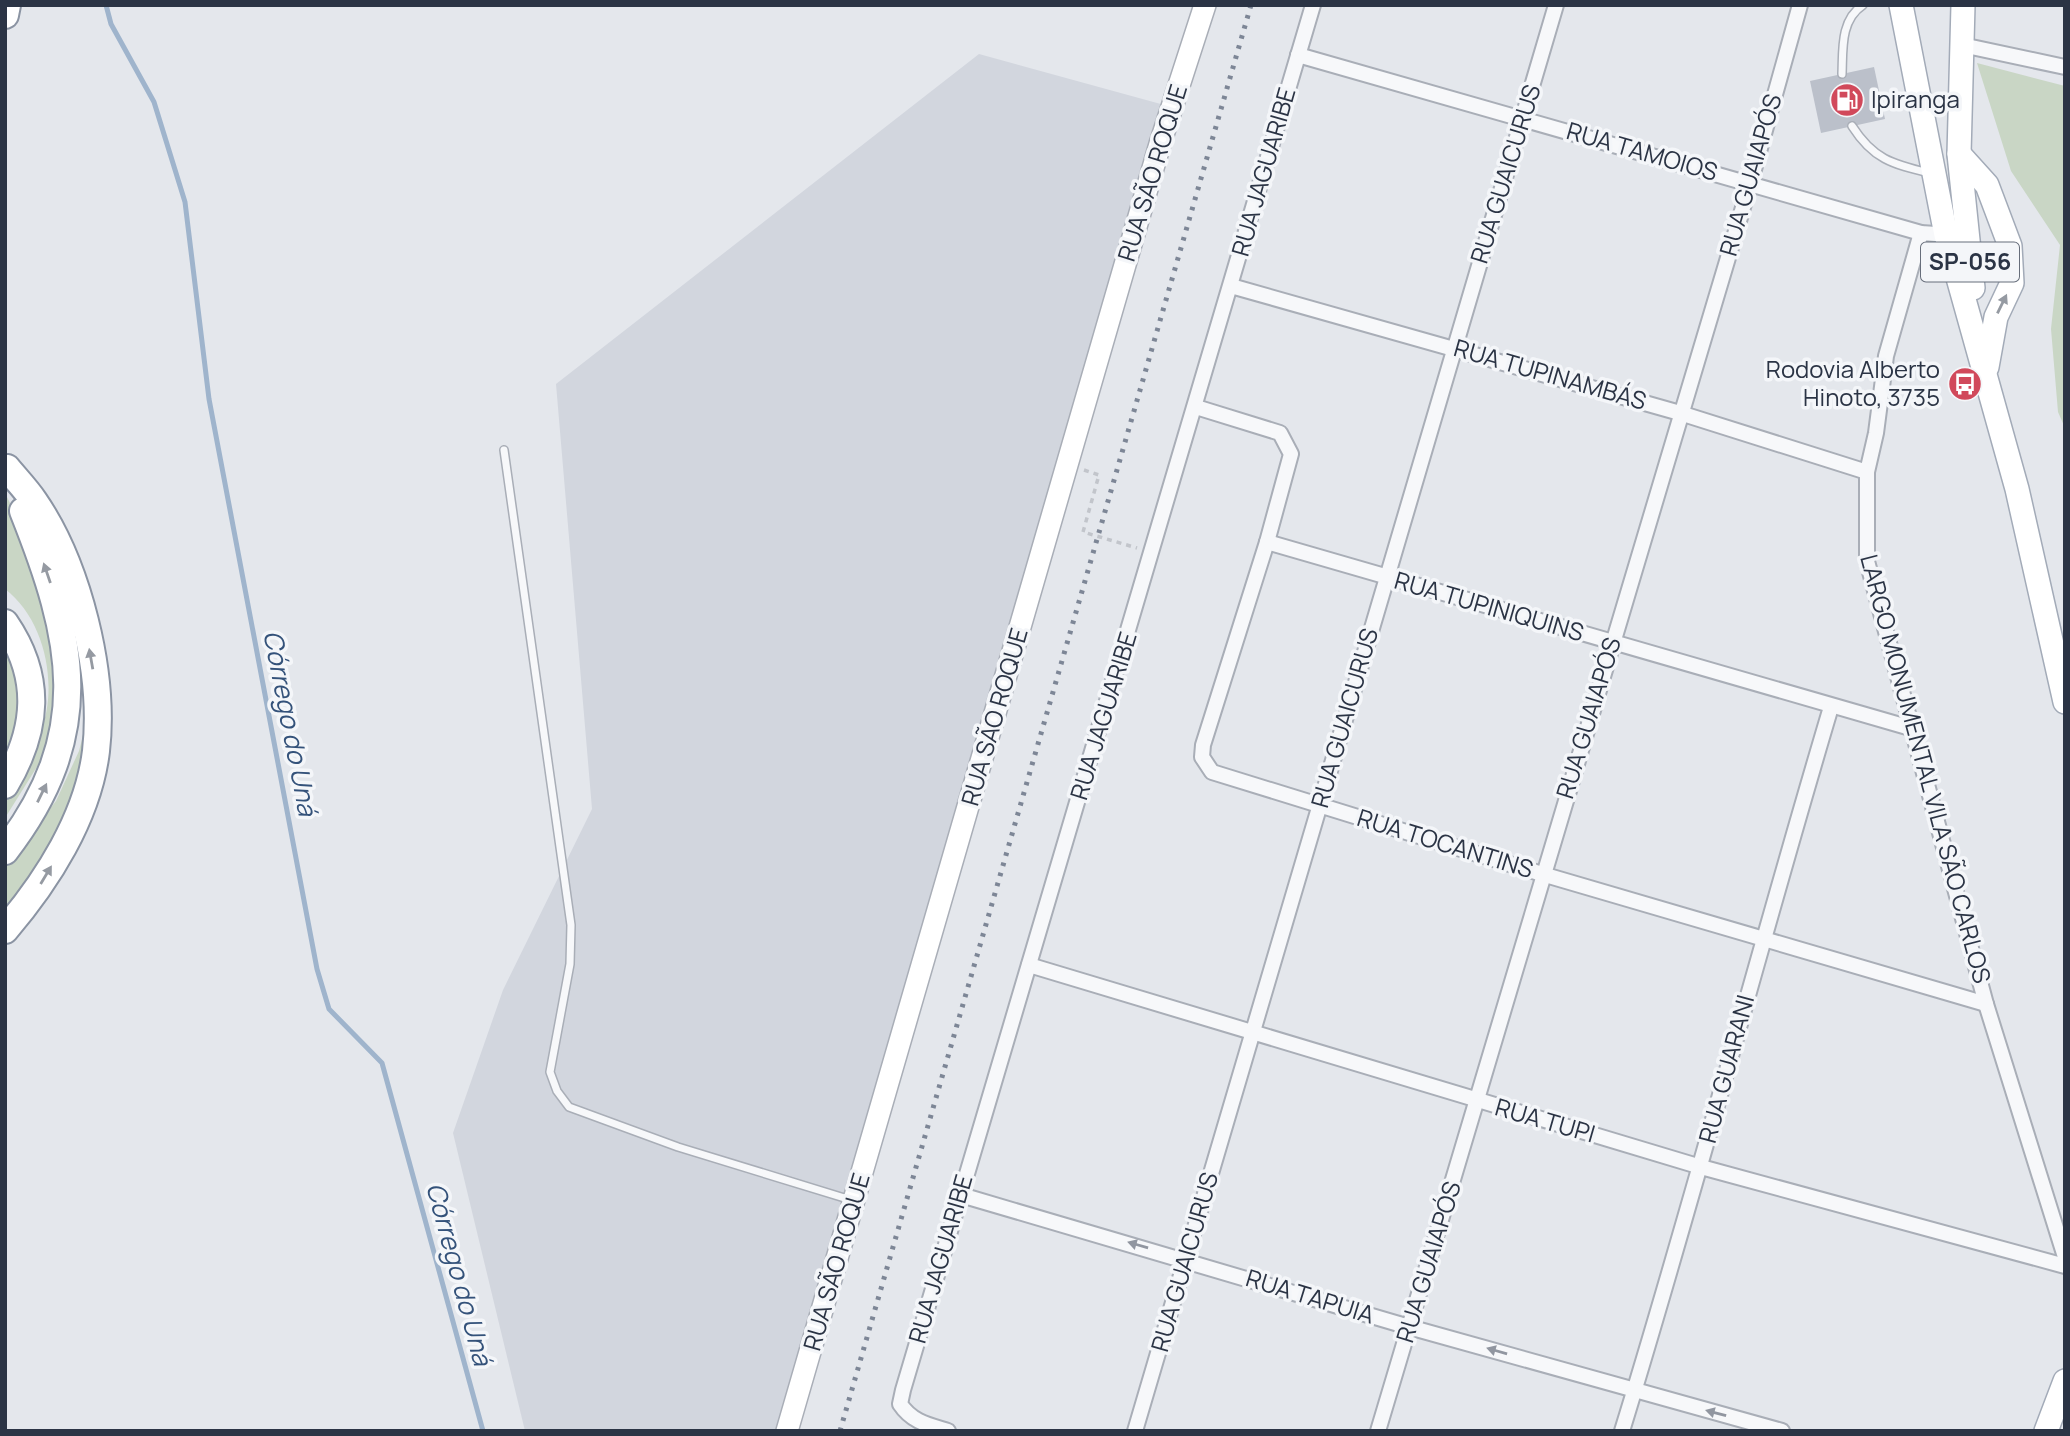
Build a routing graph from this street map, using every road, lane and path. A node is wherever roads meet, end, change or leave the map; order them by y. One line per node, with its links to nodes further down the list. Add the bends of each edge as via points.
1 (7, 5): 9 (highway)
2 (1205, 5): 50 (street, RUA SÃO ROQUE, via 1160,144)
3 (1313, 5): 11 (street, RUA JAGUARIBE)
4 (1556, 5): 14 (street, RUA GUAICURUS)
5 (1800, 5): 18 (street, RUA GUAIAPÓS)
6 (1863, 5): 13 (lane, via 1843,38)
7 (1901, 5): 17 (main road, SP-056)
8 (1962, 5): 10 (main road, SP-056)
9 (5, 15)
10 (1962, 45): 12 (street); 16 (main road, SP-056)
11 (1298, 55): 14 (street, RUA TAMOIOS); 21 (street, RUA JAGUARIBE)
12 (2065, 67)
13 (1842, 74)
14 (1524, 117): 18 (street, RUA TAMOIOS); 22 (street, RUA GUAICURUS)
15 (1853, 126): 17 (lane, via 1867,149 1902,166)
16 (1959, 154): 20 (main road, SP-056); 23 (main road, one-way to 16, via 1996,317 2012,283 2010,246 1987,185)
17 (1934, 174): 20 (main road, SP-056)
18 (1750, 184): 19 (street, RUA TAMOIOS); 25 (street, RUA GUAIAPÓS)
19 (1921, 233): 20 (street, RUA TAMOIOS); 29 (street, LARGO MONUMENTAL VILA SÃO CARLOS, via 1886,356)
20 (1955, 234): 23 (main road, SP-056)
21 (1231, 286): 22 (street, RUA TUPINAMBÁS); 24 (street, RUA JAGUARIBE)
22 (1455, 347): 25 (street, RUA TUPINAMBÁS); 32 (street, RUA GUAICURUS)
23 (1986, 370): 35 (main road, SP-056)
24 (1196, 407): 30 (street, RUA TOCANTINS, via 1280,433 1288,444 1290,463); 44 (street, RUA JAGUARIBE)
25 (1680, 413): 29 (street, RUA TUPINAMBÁS); 34 (street, RUA GUAIAPÓS)
26 (505, 450): 50 (lane, via 571,925 570,964 550,1073 557,1091 569,1107 678,1147)
27 (6, 466): 40 (highway, one-way to 27, via 40,798 59,755 69,685 57,602); 42 (highway, one-way to 27, via 38,889 76,818 96,752 97,719 85,629 65,558 34,501)
28 (1081, 469): 31 (path, via 1100,475 1083,532)
29 (1867, 472): 37 (street, LARGO MONUMENTAL VILA SÃO CARLOS, via 1867,561)
30 (1267, 542): 32 (street, RUA TUPINIQUINS); 39 (street, RUA TOCANTINS, via 1202,757 1212,772)
31 (1135, 548)
32 (1386, 576): 34 (street, RUA TUPINIQUINS); 39 (street, RUA GUAICURUS)
33 (5, 623): 38 (highway, via 26,659 33,685 28,731)
34 (1612, 643): 36 (street, RUA TUPINIQUINS); 41 (street, RUA GUAIAPÓS)
35 (2065, 702)
36 (1831, 707): 37 (street, RUA TUPINIQUINS); 43 (street, RUA GUARANI)
37 (1914, 729): 45 (street, LARGO MONUMENTAL VILA SÃO CARLOS)
38 (5, 785)
39 (1320, 806): 41 (street, RUA TOCANTINS); 46 (street, RUA GUAICURUS)
40 (5, 851)
41 (1542, 874): 43 (street, RUA TOCANTINS); 47 (street, RUA GUAIAPÓS)
42 (5, 930)
43 (1762, 939): 45 (street, RUA TOCANTINS); 48 (street, RUA GUARANI)
44 (1029, 965): 46 (street, RUA TUPI); 49 (street, RUA JAGUARIBE)
45 (1986, 1003): 51 (street, LARGO MONUMENTAL VILA SÃO CARLOS)
46 (1252, 1031): 47 (street, RUA TUPI); 52 (street, RUA GUAICURUS)
47 (1477, 1101): 48 (street, RUA TUPI); 54 (street, RUA GUAIAPÓS)
48 (1701, 1167): 53 (street, RUA TUPI); 56 (street, RUA GUARANI)
49 (961, 1195): 52 (street, RUA TAPUIA, one-way to 49); 58 (street, RUA JAGUARIBE, via 900,1404 915,1421)
50 (855, 1202): 57 (street, RUA SÃO ROQUE)
51 (2065, 1257)
52 (1187, 1259): 54 (street, RUA TAPUIA); 59 (street, RUA GUAICURUS)
53 (2065, 1266)
54 (1409, 1327): 56 (street, RUA TAPUIA, one-way to 54); 60 (street, RUA GUAIAPÓS)
55 (2065, 1381): 63 (main road)
56 (1634, 1390): 61 (street, RUA GUARANI); 62 (street, RUA TAPUIA, one-way to 56)
57 (787, 1431)
58 (947, 1431)
59 (1135, 1431)
60 (1378, 1431)
61 (1622, 1431)
62 (1782, 1431)
63 (2046, 1431)

